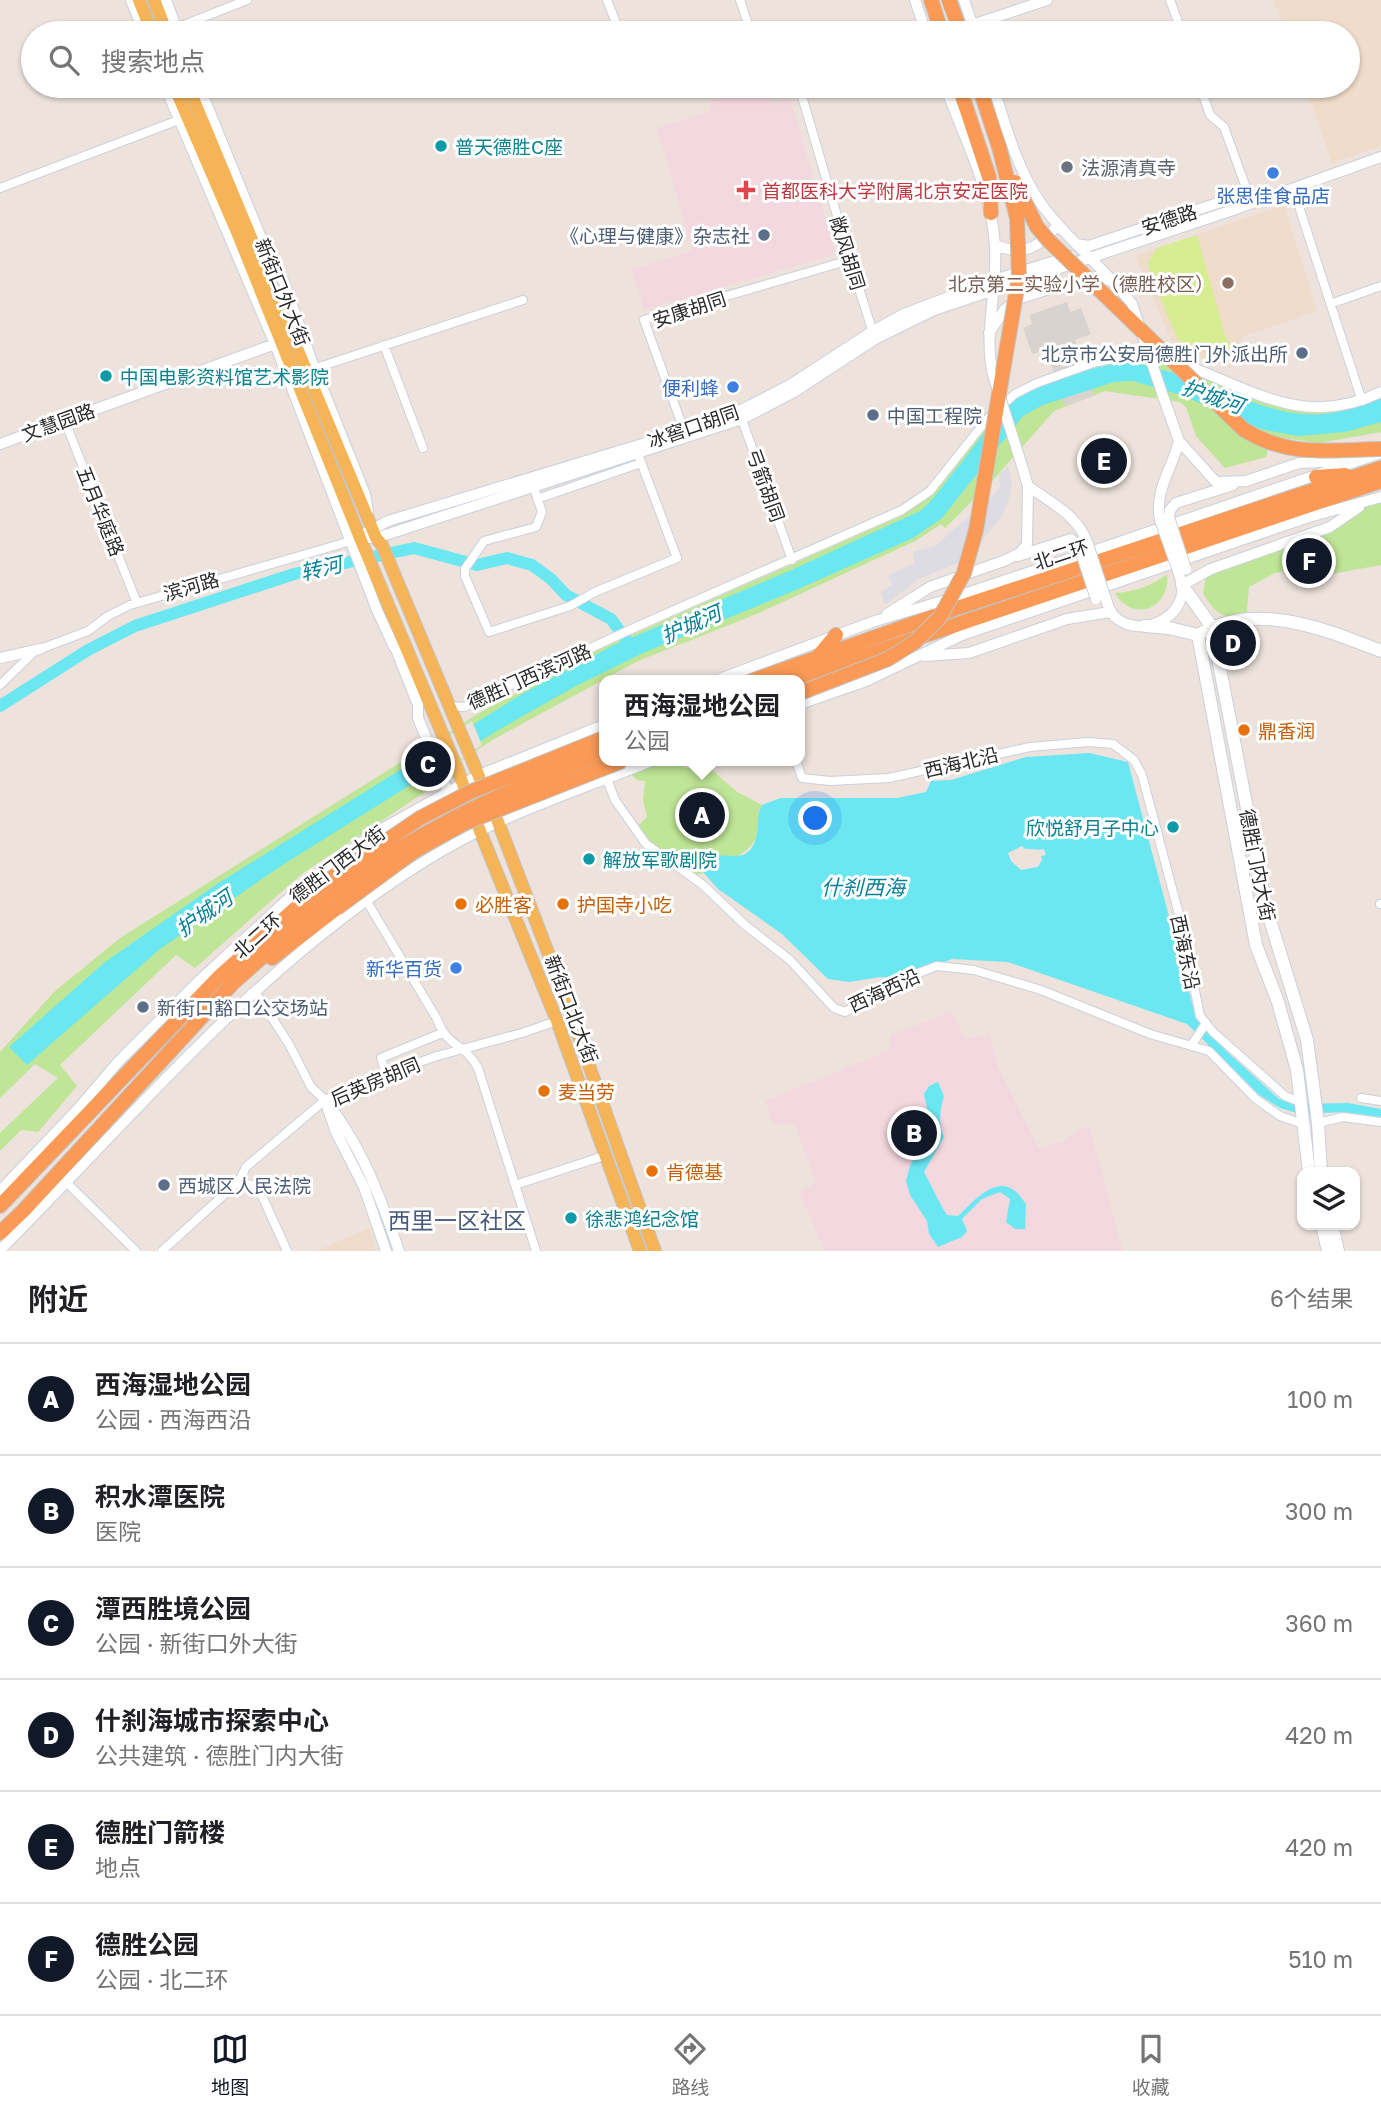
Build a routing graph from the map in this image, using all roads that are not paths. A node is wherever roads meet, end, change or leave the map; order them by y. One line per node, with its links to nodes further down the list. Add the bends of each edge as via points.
1 (131, 0): 14 (street)
2 (139, 0): 15 (main road)
3 (154, 0): 16 (main road)
4 (166, 0): 17 (street)
5 (247, 0): 18 (street)
6 (607, 0): 19 (street)
7 (740, 0): 20 (street)
8 (915, 0): 21 (street)
9 (931, 0): 22 (highway)
10 (949, 0): 23 (highway)
11 (964, 0): 24 (street)
12 (1046, 0): 25 (street)
13 (1170, 0): 26 (street)
14 (139, 21)
15 (147, 21)
16 (164, 21)
17 (169, 21)
18 (196, 21)
19 (615, 21)
20 (747, 21)
21 (922, 21)
22 (938, 21)
23 (963, 21)
24 (968, 21)
25 (992, 21)
26 (1178, 21)
27 (172, 98): 38 (street, 新街口外大街)
28 (177, 98): 38 (main road, 新街口外大街)
29 (193, 98): 39 (main road, 新街口外大街)
30 (204, 98): 37 (street, 新街口外大街)
31 (802, 98): 51 (street, 敞风胡同)
32 (949, 98): 46 (street)
33 (963, 98): 46 (highway, via 989,177)
34 (983, 98): 40 (highway)
35 (997, 98): 47 (street, via 1029,185)
36 (1204, 98): 44 (street, via 1210,115 1224,127)
37 (209, 110): 39 (main road); 62 (street, 新街口外大街, via 263,243 284,282)
38 (183, 119): 42 (street); 59 (street, 新街口外大街); 64 (main road, 新街口外大街)
39 (205, 127): 62 (main road, 新街口外大街)
40 (999, 146): 73 (highway, bridge, via 1029,211 1049,241 1243,429 1274,446 1295,450); 114 (highway, bridge, via 1017,218 1019,276 976,530 964,573 940,617 915,642 888,659)
41 (1381, 157): 43 (street, 安德路)
42 (0, 188)
43 (1293, 188): 45 (street, 安德路); 56 (street)
44 (1248, 193): 45 (street); 48 (street, 安德路, via 1089,246)
45 (1260, 200): 50 (street, 安德路)
46 (991, 213): 49 (street)
47 (1058, 225): 48 (street); 49 (street, via 1036,247 1016,251)
48 (1076, 244): 50 (street)
49 (995, 245): 53 (street)
50 (1091, 258): 52 (street); 53 (street, 安德路)
51 (850, 261): 58 (street, 敞风胡同); 69 (street, 安康胡同, via 644,320)
52 (1117, 283): 57 (street, via 1096,277 1021,298 1005,309); 70 (street, bridge, via 1132,304)
53 (994, 285): 57 (street); 58 (street, 冰窖口胡同)
54 (1381, 286): 56 (street)
55 (523, 300): 60 (street)
56 (1331, 304): 65 (street)
57 (989, 334): 80 (street, bridge, via 993,375)
58 (874, 335): 66 (street, 冰窖口胡同, via 794,392)
59 (275, 344): 67 (street, 文慧园路); 68 (street, 新街口外大街)
60 (384, 345): 62 (street); 72 (street)
61 (1099, 361): 65 (street, via 1130,354 1173,360 1288,404 1343,407); 88 (street, 德胜门西滨河路, via 1015,394 989,417 927,495)
62 (310, 370): 85 (main road, 新街口外大街)
63 (1381, 392): 65 (street)
64 (306, 401): 68 (main road); 86 (main road, 新街口外大街)
65 (1362, 401)
66 (741, 415): 69 (street, 冰窖口胡同); 88 (street, 弓箭胡同)
67 (64, 419): 71 (street, 文慧园路); 95 (street, 五月华庭路)
68 (308, 431): 86 (street, 新街口外大街)
69 (686, 435): 74 (street, 冰窖口胡同); 85 (street, 冰窖口胡同)
70 (1179, 441): 78 (street, via 1216,482); 84 (street, via 1158,499)
71 (0, 444)
72 (423, 448)
73 (1381, 451): 75 (street)
74 (639, 459): 81 (street, 冰窖口胡同); 81 (street, via 677,558 570,606 489,632 465,569 484,541 536,527 542,512)
75 (1362, 467): 76 (highway, 北二环); 77 (highway); 78 (street, via 1299,463); 108 (highway, 北二环)
76 (1381, 468)
77 (1316, 477): 98 (street)
78 (1246, 481): 84 (street, via 1176,503)
79 (1381, 481): 115 (highway, 北二环)
80 (1028, 486): 87 (street, via 1072,516); 89 (street, via 1027,544)
81 (536, 494): 85 (street, 冰窖口胡同)
82 (1381, 497): 83 (street)
83 (1367, 502): 91 (street, via 1330,527); 106 (street, via 1309,517 975,631)
84 (1165, 519): 92 (street, bridge)
85 (376, 537): 86 (street); 119 (main road, 新街口外大街)
86 (357, 545): 90 (main road, 新街口外大街); 95 (street, 滨河路)
87 (1083, 545): 89 (street, via 1071,539); 94 (street, bridge)
88 (792, 560): 119 (street, 德胜门西滨河路, via 464,707)
89 (1006, 560): 98 (street, via 930,587)
90 (367, 567): 103 (street, 新街口外大街, via 377,610); 109 (main road, 新街口外大街)
91 (1211, 569): 92 (street); 93 (street)
92 (1182, 570): 93 (street)
93 (1182, 585): 99 (street, via 1181,600 1170,614); 100 (main road)
94 (1100, 598): 96 (street); 97 (street, via 1094,608)
95 (137, 603): 104 (street, 滨河路, via 88,631)
96 (1110, 612): 97 (street); 99 (street, via 1122,622)
97 (1067, 619): 106 (street, via 969,653)
98 (876, 621): 101 (street)
99 (1145, 626): 102 (main road)
100 (1212, 627): 102 (main road); 105 (main road, via 1246,620 1294,621); 145 (main road, 德胜门内大街, via 1266,907 1307,1040)
101 (836, 635): 108 (highway); 111 (street)
102 (1198, 635): 145 (main road, 德胜门内大街, via 1256,944 1278,1002 1293,1027 1308,1072)
103 (394, 646): 109 (street, 新街口外大街); 130 (street, 新街口外大街)
104 (40, 649): 107 (street); 117 (street, 滨河路)
105 (1381, 650)
106 (914, 657): 110 (street)
107 (0, 658)
108 (817, 658): 112 (highway, 北二环)
109 (416, 670): 129 (main road, 新街口外大街, bridge)
110 (885, 672): 113 (street); 118 (street)
111 (730, 675)
112 (768, 675)
113 (833, 678): 116 (highway)
114 (805, 683)
115 (805, 683)
116 (805, 684)
117 (0, 685)
118 (805, 702)
119 (449, 706): 127 (main road, 新街口外大街)
120 (599, 732): 127 (street, 德胜门西大街)
121 (599, 732): 134 (highway, 北二环, bridge, via 420,818)
122 (599, 753): 134 (highway, 北二环, bridge, via 446,821 375,862)
123 (1134, 760): 126 (street, 西海北沿, via 1113,744 1088,742 1030,747 890,778 802,778); 138 (street, 西海东沿, via 1142,775)
124 (599, 765): 131 (street, via 532,791)
125 (625, 766): 128 (street); 134 (highway, bridge, via 465,823)
126 (798, 766)
127 (477, 776): 129 (street, 德胜门西大街); 131 (main road, 新街口北大街)
128 (607, 779): 131 (street); 140 (street, 西海西沿, via 615,800 646,844 703,885 790,960 834,1008 845,1012 905,978 937,966 974,970 1041,990 1150,1034)
129 (463, 783): 130 (street, 德胜门西大街); 132 (main road, 新街口北大街)
130 (448, 791): 133 (street, 德胜门西大街)
131 (498, 822): 132 (street); 167 (main road, 新街口北大街)
132 (480, 831): 135 (street); 137 (main road, 新街口北大街)
133 (338, 859): 135 (street); 155 (street, 德胜门西大街, via 199,981)
134 (331, 895): 156 (highway, 北二环, via 219,977); 159 (highway, 北二环, via 275,956 233,983 24,1210)
135 (366, 900): 136 (street); 139 (street)
136 (251, 993): 144 (street, via 257,995 289,1044 311,1087); 153 (street)
137 (557, 1021): 141 (street, 后英房胡同); 149 (main road, 新街口北大街)
138 (1205, 1025): 140 (street); 145 (street, 西海东沿, via 1285,1096)
139 (442, 1033): 141 (street); 142 (street, via 381,1058)
140 (1193, 1043): 148 (street, 西海西沿, via 1209,1051 1256,1099 1280,1116)
141 (464, 1049): 142 (street, 后英房胡同); 154 (street, via 478,1068)
142 (386, 1074): 144 (street, 后英房胡同)
143 (1361, 1098): 146 (street)
144 (326, 1100): 152 (street, 后英房胡同, via 246,1167); 163 (street); 164 (street, via 346,1126 374,1183)
145 (1309, 1101): 148 (main road)
146 (1381, 1101)
147 (1381, 1122): 148 (street, via 1343,1117)
148 (1311, 1124): 150 (main road); 151 (main road)
149 (604, 1156): 154 (street); 166 (main road, 新街口北大街)
150 (1311, 1167)
151 (1320, 1167)
152 (239, 1181): 161 (street, 后英房胡同); 162 (street, via 258,1187)
153 (66, 1182): 159 (street); 160 (street)
154 (515, 1185): 165 (street)
155 (0, 1191)
156 (0, 1206)
157 (1323, 1230): 168 (main road)
158 (1333, 1230): 169 (main road)
159 (3, 1241)
160 (136, 1251)
161 (162, 1251)
162 (287, 1251)
163 (386, 1251)
164 (399, 1251)
165 (536, 1251)
166 (639, 1251)
167 (655, 1251)
168 (1328, 1251)
169 (1338, 1251)

